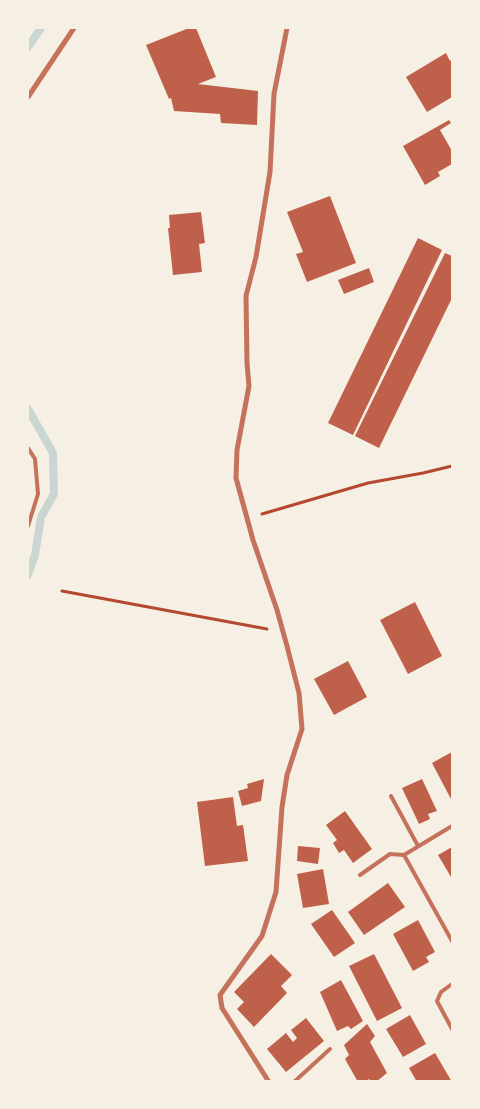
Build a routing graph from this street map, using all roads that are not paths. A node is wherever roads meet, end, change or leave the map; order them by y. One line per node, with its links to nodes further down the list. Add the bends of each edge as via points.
1 (74, 28): 3 (street)
2 (287, 28): 15 (street, via 274,94 270,172 246,296 249,386 237,450 236,478 283,632 299,693 302,729 287,775 276,892 262,936 220,995 222,1008)
3 (28, 97)
4 (28, 448): 5 (lane, via 35,460 38,494)
5 (28, 526)
6 (391, 796): 8 (lane)
7 (452, 826): 8 (lane)
8 (418, 846): 9 (lane)
9 (404, 854): 10 (lane, via 390,854); 11 (lane)
10 (360, 875)
11 (452, 941)
12 (452, 984): 13 (lane, via 441,992 438,1001)
13 (452, 1029)
14 (330, 1049): 16 (lane)
15 (269, 1082)
16 (294, 1082)

